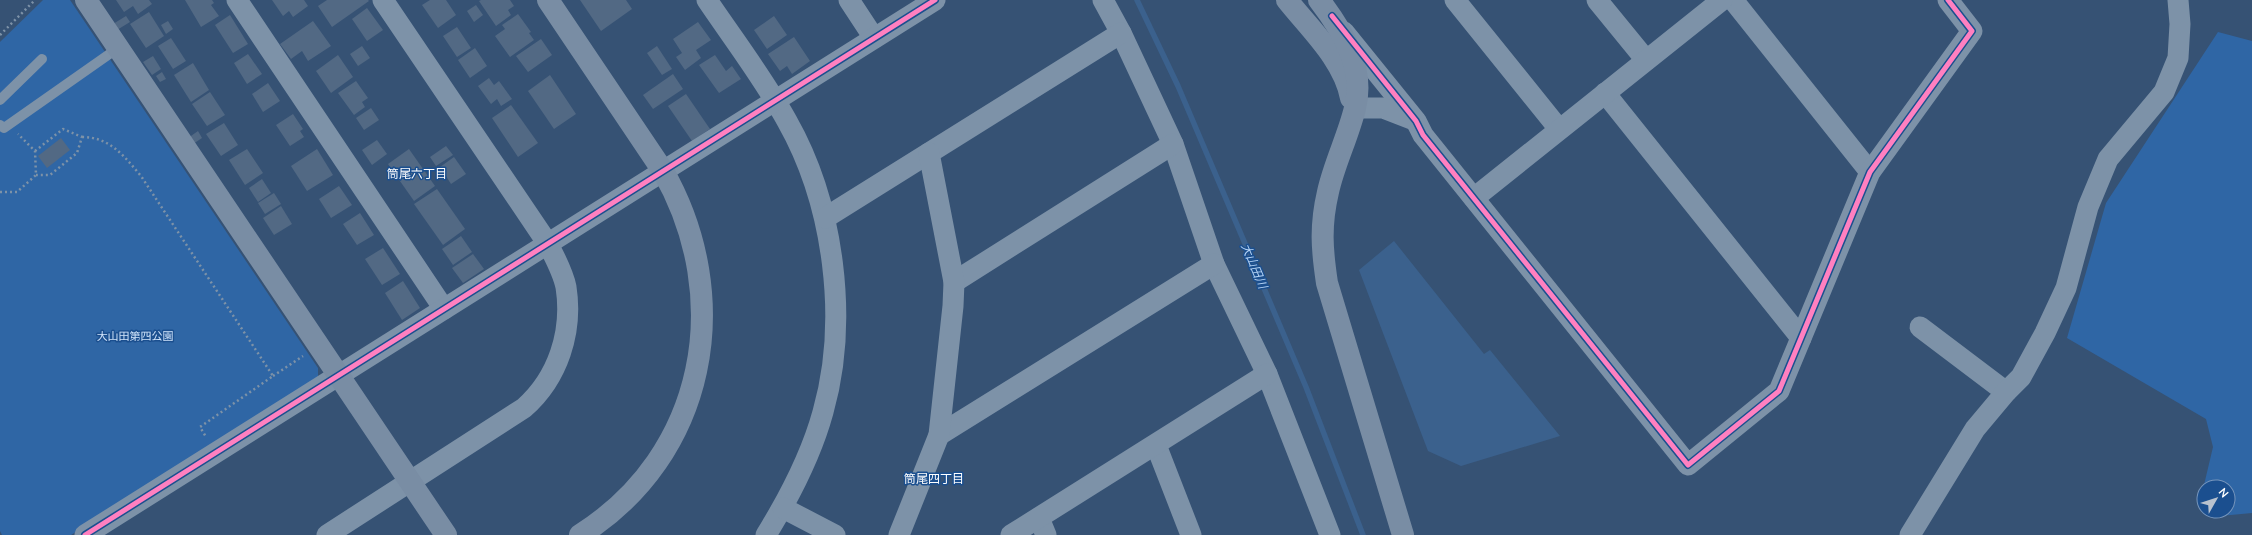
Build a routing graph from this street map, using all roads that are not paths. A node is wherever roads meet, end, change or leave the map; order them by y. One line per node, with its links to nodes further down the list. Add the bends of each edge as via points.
1 (86, 0): 19 (street)
2 (237, 0): 38 (street)
3 (383, 0): 35 (street)
4 (548, 0): 31 (street)
5 (707, 0): 24 (street)
6 (849, 0): 18 (street)
7 (935, 0): 18 (street)
8 (1103, 0): 17 (street)
9 (1286, 0): 25 (street, via 1341,71)
10 (1454, 0): 28 (street)
11 (1597, 0): 21 (street)
12 (1722, 0): 21 (street)
13 (1733, 0): 32 (street)
14 (1948, 0): 32 (street, via 1972,30)
15 (2178, 0): 43 (street, via 2178,58 2167,85 2148,113 2108,159 2088,207 2066,288 2021,376)
16 (1326, 8): 25 (street, via 1347,44 1355,64 1358,98); 26 (street)
17 (1121, 33): 29 (street); 30 (street)
18 (874, 38): 24 (street)
19 (118, 48): 27 (lane); 41 (street)
20 (42, 59): 23 (lane)
21 (1646, 60): 22 (street)
22 (1605, 93): 28 (street); 40 (street)
23 (0, 100)
24 (775, 101): 31 (street); 34 (street, via 788,121 806,162)
25 (1354, 115): 26 (street, via 1383,108); 59 (street, via 1328,191 1321,243 1327,283)
26 (1416, 121): 33 (street, via 1423,135)
27 (4, 124)
28 (1559, 129): 33 (street)
29 (1173, 144): 36 (street); 37 (street)
30 (929, 153): 34 (street); 37 (street)
31 (663, 171): 35 (street); 49 (street, via 678,197 694,248 702,305 701,348 689,396 665,448 636,488)
32 (1870, 172): 40 (street)
33 (1474, 198): 40 (street, via 1688,465 1779,391)
34 (825, 218): 47 (street, via 835,309 832,368 823,412 812,445)
35 (548, 244): 38 (street); 46 (street, via 566,286 567,323 560,355 546,384 524,408)
36 (1214, 264): 42 (street); 44 (street)
37 (954, 282): 44 (street)
38 (444, 308): 41 (street)
39 (1920, 327): 43 (street)
40 (1801, 338)
41 (338, 374): 46 (street); 50 (street)
42 (1267, 374): 45 (street); 58 (street)
43 (2006, 392): 60 (street, via 1975,429)
44 (939, 435): 55 (street)
45 (1156, 445): 48 (street); 57 (street)
46 (410, 482): 51 (street); 52 (street)
47 (783, 508): 53 (street); 54 (street)
48 (1042, 526): 56 (street)
49 (591, 532)
50 (85, 535)
51 (327, 535)
52 (446, 535)
53 (766, 535)
54 (835, 535)
55 (899, 535)
56 (1011, 535)
57 (1191, 535)
58 (1330, 535)
59 (1403, 535)
60 (1910, 535)

